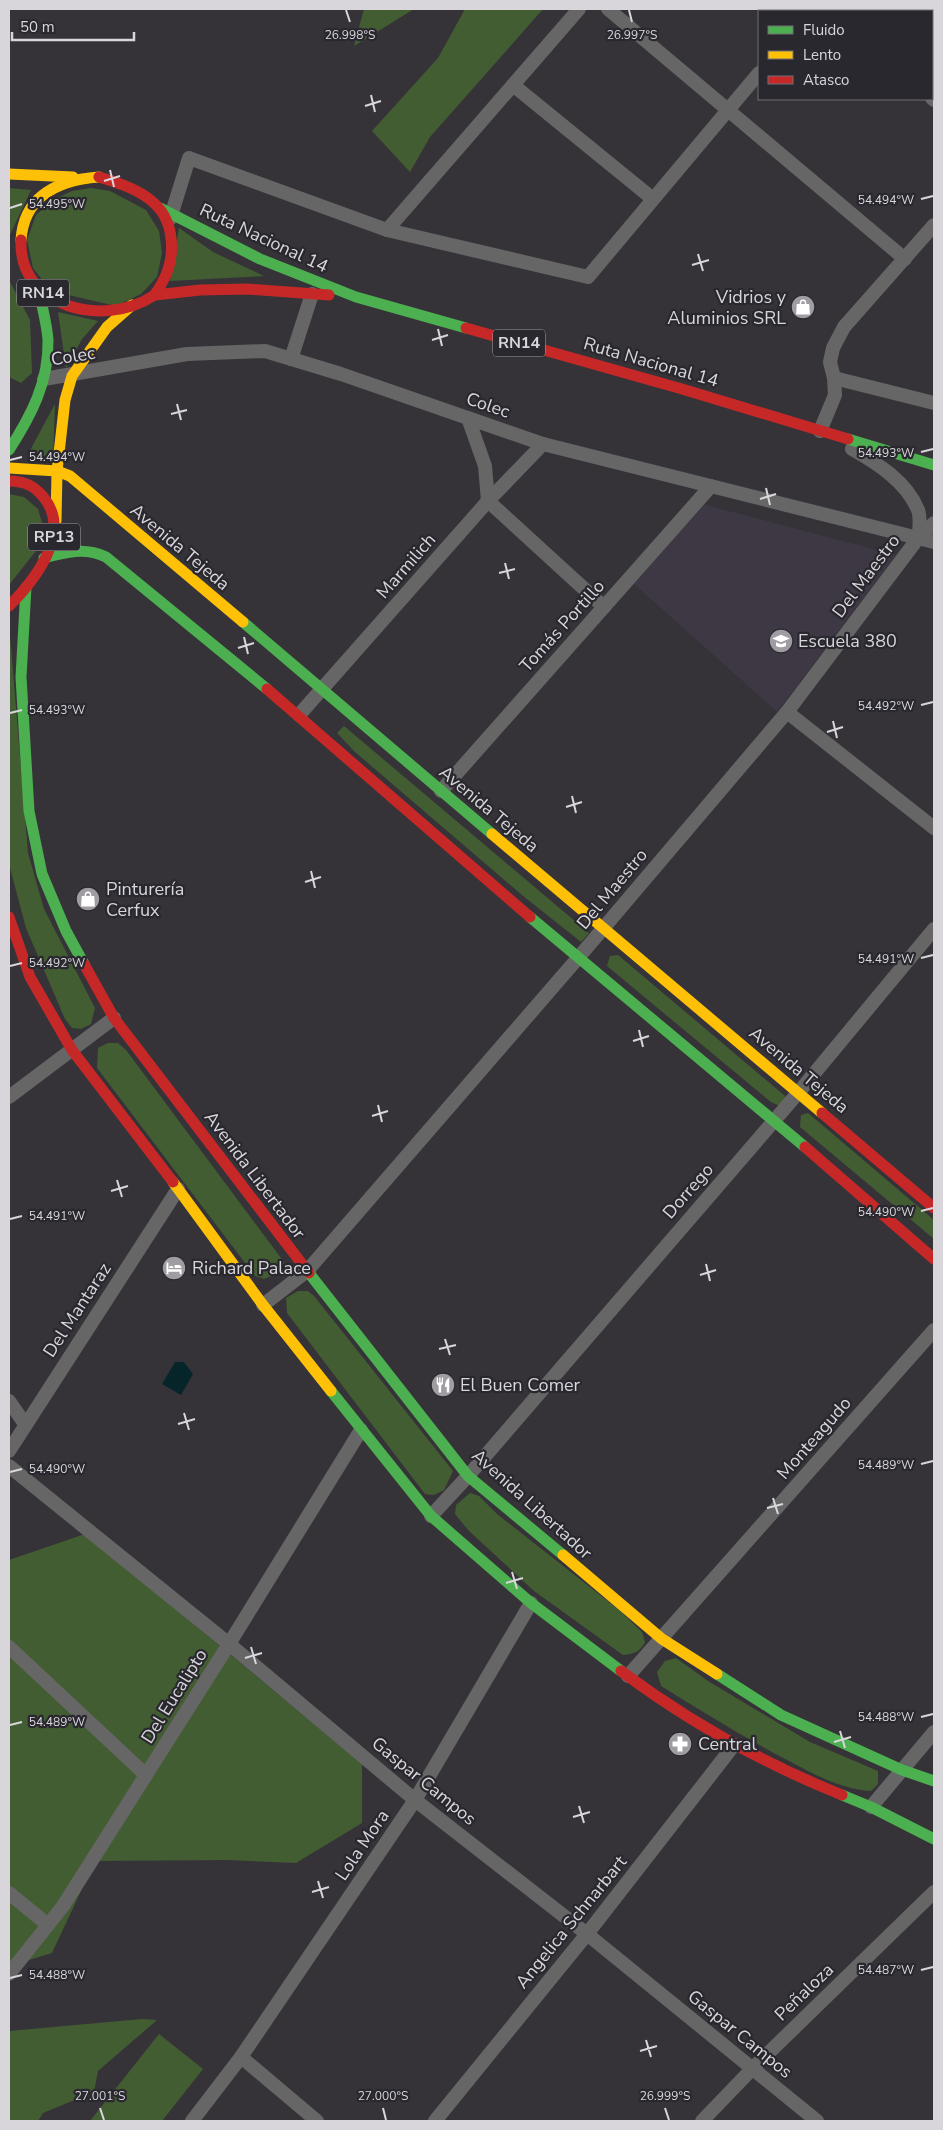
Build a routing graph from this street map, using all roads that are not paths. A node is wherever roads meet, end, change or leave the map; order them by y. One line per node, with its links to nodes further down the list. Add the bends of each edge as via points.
1 (579, 9): 4 (street)
2 (608, 9): 5 (street)
3 (758, 74): 5 (street)
4 (513, 85): 8 (street); 12 (street)
5 (728, 111): 8 (street); 14 (street)
6 (9, 174): 7 (main road, Ruta Nacional 14 / RN14)
7 (78, 178): 9 (main road, Ruta Nacional 14 / RN14, via 99,177 119,183 137,191); 15 (main road, Ruta Nacional 14 / RN14, via 54,186 34,202 23,220 20,246)
8 (653, 199): 12 (street, via 588,277)
9 (165, 211): 11 (street); 12 (street, via 189,158); 19 (main road, Ruta Nacional 14 / RN14, via 260,259)
10 (934, 225): 14 (street)
11 (169, 229): 18 (main road, via 170,269)
12 (387, 230)
13 (11, 256): 15 (main road, Ruta Nacional 14 / RN14)
14 (905, 258): 23 (street, via 844,327 830,362)
15 (24, 269): 16 (main road, Ruta Nacional 14 / RN14)
16 (39, 291): 20 (main road, Ruta Nacional 14 / RN14, via 61,305 82,310 111,311); 24 (main road, via 48,340)
17 (312, 294): 18 (main road, Ruta Nacional 14 / RN14, via 238,289); 19 (main road, Ruta Nacional 14 / RN14); 21 (street)
18 (154, 295): 20 (main road, Ruta Nacional 14 / RN14)
19 (356, 297): 27 (main road, Ruta Nacional 14 / RN14)
20 (132, 306): 22 (main road, RP13, via 106,327)
21 (291, 359): 22 (street, Colec, via 266,351 187,354); 26 (street, Colec)
22 (72, 376): 24 (street, Colec); 32 (main road, RP13)
23 (834, 378): 25 (street); 27 (street, via 835,396)
24 (44, 379): 29 (main road, via 33,413)
25 (934, 403)
26 (468, 418): 28 (street, Colec); 35 (street, via 485,466)
27 (822, 431): 30 (main road, Ruta Nacional 14 / RN14); 38 (street, via 880,466 908,491 919,511)
28 (543, 444): 34 (street, Colec); 35 (street, Marmilich)
29 (9, 450)
30 (934, 465)
31 (9, 468): 32 (main road, Avenida Tejeda)
32 (57, 471): 36 (main road, RP13); 44 (main road, Avenida Tejeda, via 70,476)
33 (9, 481): 36 (main road, RP13, via 24,482 41,495)
34 (711, 486): 38 (street, Colec); 43 (street, Tomás Portillo)
35 (488, 500): 43 (street); 44 (street, Marmilich)
36 (56, 520): 40 (main road, RP13, via 56,534)
37 (934, 523): 38 (street, Del Maestro)
38 (919, 537): 39 (street, Colec); 45 (street, Del Maestro)
39 (934, 542)
40 (44, 558): 41 (main road, RP13); 46 (main road, via 76,549 97,551)
41 (26, 587): 42 (main road, RP13); 53 (main road, Avenida Libertador, via 21,677 29,811 42,874 66,931)
42 (9, 606)
43 (604, 607): 47 (street, Tomás Portillo)
44 (322, 690): 46 (street, Marmilich); 47 (main road, Avenida Tejeda)
45 (787, 712): 48 (street); 50 (street, Del Maestro)
46 (299, 716): 52 (main road)
47 (441, 791): 50 (main road, Avenida Tejeda)
48 (934, 828)
49 (9, 917): 54 (main road, via 30,977)
50 (603, 928): 52 (street, Del Maestro); 55 (main road, Avenida Tejeda)
51 (934, 930): 55 (street, Dorrego)
52 (578, 958): 57 (main road); 61 (street, Del Maestro)
53 (114, 1018): 54 (street); 61 (main road, Avenida Libertador)
54 (72, 1050): 56 (street); 58 (main road)
55 (798, 1093): 57 (street, Dorrego); 59 (main road, Avenida Tejeda)
56 (9, 1097)
57 (774, 1120): 60 (main road); 69 (street, Dorrego)
58 (178, 1189): 62 (main road); 65 (street, Del Mantaraz)
59 (934, 1208)
60 (934, 1259)
61 (307, 1271): 62 (street, Del Maestro); 69 (main road, Avenida Libertador)
62 (263, 1305): 66 (main road)
63 (934, 1330): 72 (street, Monteagudo)
64 (9, 1401): 65 (street)
65 (25, 1424): 67 (street, Del Mantaraz)
66 (361, 1430): 70 (main road); 73 (street, Del Eucalipto)
67 (9, 1451)
68 (9, 1466): 73 (street, Gaspar Campos)
69 (468, 1476): 70 (street, Dorrego); 72 (main road, Avenida Libertador)
70 (431, 1516): 71 (main road)
71 (530, 1603): 75 (main road); 81 (street, Lola Mora)
72 (662, 1639): 75 (street, Monteagudo); 78 (main road, Avenida Libertador, via 781,1715)
73 (229, 1644): 79 (street, Del Eucalipto); 81 (street, Gaspar Campos)
74 (9, 1647): 79 (street)
75 (628, 1676): 77 (main road)
76 (934, 1732): 78 (street)
77 (734, 1745): 82 (main road); 87 (street, Angelica Schnarbart)
78 (902, 1770): 80 (main road, Avenida Libertador); 82 (street)
79 (146, 1775): 86 (street, Del Eucalipto)
80 (934, 1781)
81 (415, 1800): 87 (street, Gaspar Campos); 89 (street, Lola Mora)
82 (871, 1807): 83 (main road)
83 (934, 1839)
84 (934, 1892): 90 (street, Peñaloza)
85 (9, 1893): 86 (street)
86 (48, 1925): 88 (street, Del Eucalipto)
87 (587, 1934): 90 (street, Gaspar Campos); 93 (street, Angelica Schnarbart)
88 (9, 1974)
89 (241, 2057): 91 (street, Lola Mora); 92 (street)
90 (753, 2068): 94 (street, Peñaloza); 95 (street, Gaspar Campos)
91 (192, 2121)
92 (317, 2121)
93 (435, 2121)
94 (702, 2121)
95 (817, 2121)

